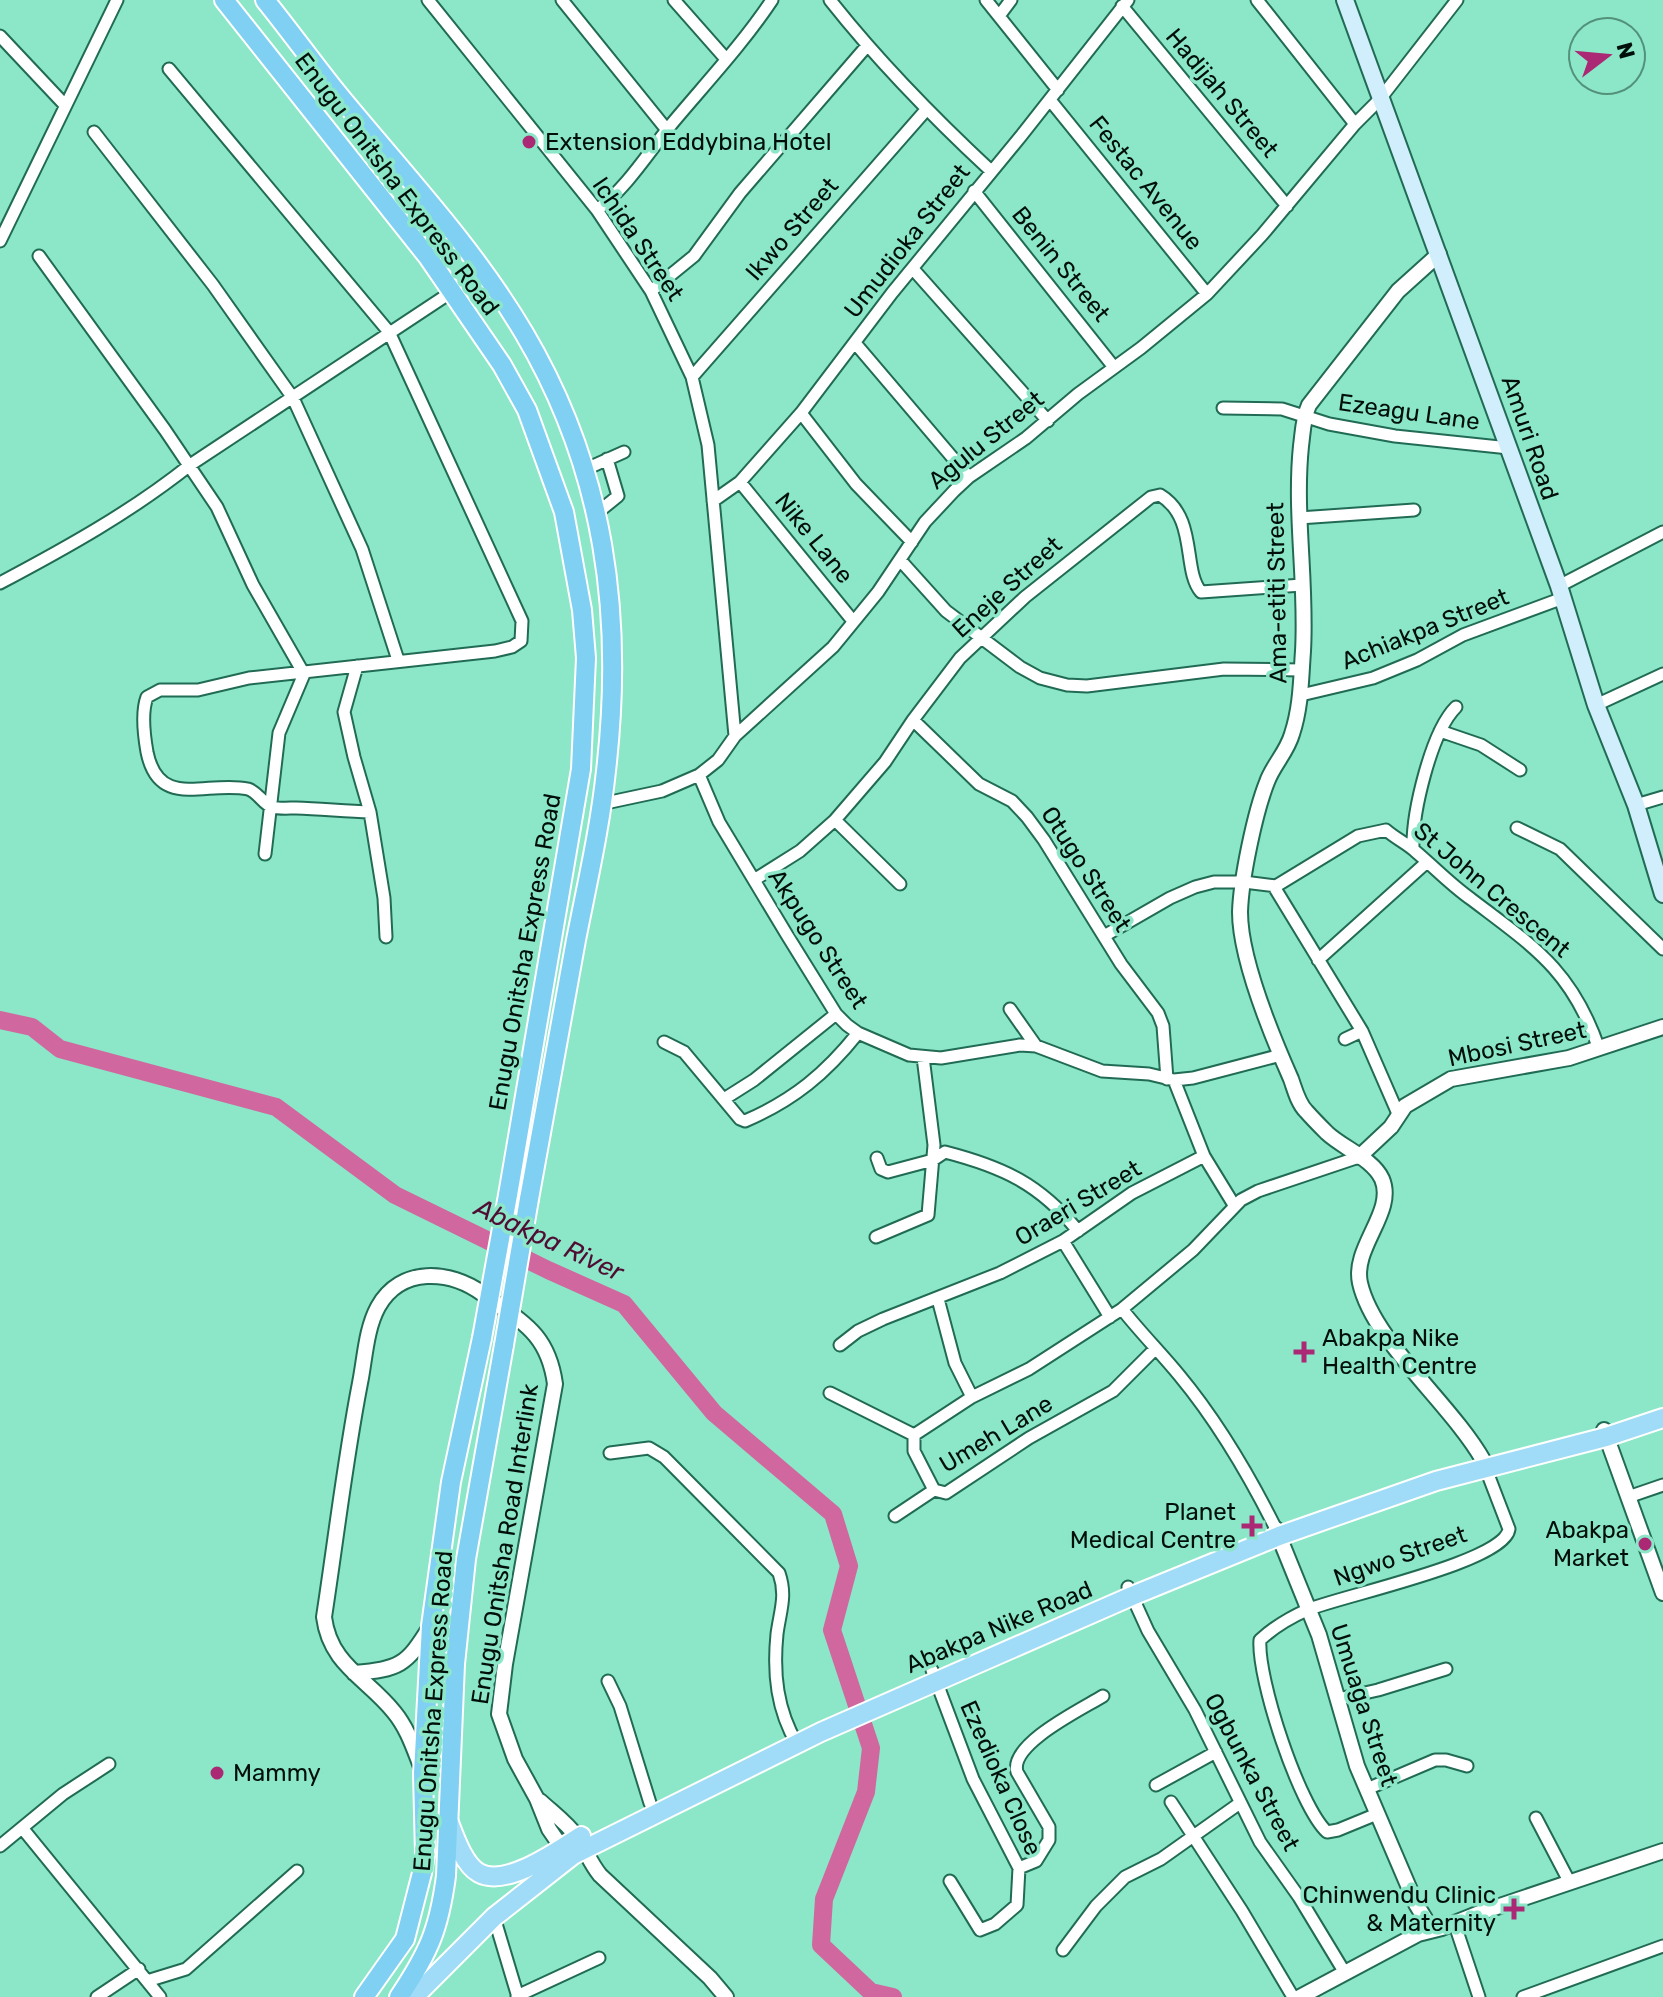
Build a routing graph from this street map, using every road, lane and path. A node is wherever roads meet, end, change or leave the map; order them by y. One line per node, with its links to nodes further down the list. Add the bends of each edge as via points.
1 (117, 0): 22 (street)
2 (224, 0): 37 (highway, Enugu Onitsha Express Road)
3 (265, 0): 53 (highway, Enugu Onitsha Express Road, via 483,272 524,333)
4 (428, 0): 30 (street, Ichida Street)
5 (562, 0): 25 (street)
6 (674, 0): 18 (street)
7 (772, 0): 18 (street)
8 (830, 0): 17 (street)
9 (986, 0): 15 (street, Festac Avenue)
10 (1011, 0): 15 (street)
11 (1257, 0): 24 (street)
12 (1345, 0): 21 (main road, Amuri Road)
13 (1457, 0): 21 (street, Agulu Street)
14 (1125, 3): 20 (street, Umudioka Street); 29 (street, Hadijah Street)
15 (999, 16): 20 (street, Festac Avenue)
16 (0, 36): 22 (street)
17 (866, 47): 23 (street); 38 (street, via 740,193 694,256)
18 (726, 59): 25 (street)
19 (169, 69): 40 (street)
20 (1054, 95): 27 (street, Umudioka Street); 39 (street, Festac Avenue)
21 (1380, 99): 24 (street, Agulu Street); 34 (main road, Amuri Road)
22 (64, 104): 32 (street)
23 (926, 110): 27 (street); 43 (street, Ikwo Street)
24 (1355, 124): 29 (street, Agulu Street)
25 (667, 130): 30 (street, via 619,193)
26 (94, 132): 44 (street)
27 (991, 171): 28 (street, Umudioka Street)
28 (974, 191): 36 (street, Umudioka Street); 42 (street, Benin Street)
29 (1287, 206): 39 (street, Agulu Street)
30 (597, 210): 38 (street, Ichida Street)
31 (0, 212): 32 (street)
32 (11, 220): 33 (street)
33 (0, 241)
34 (1439, 254): 47 (street, Ama-etiti Street, via 1398,291); 49 (main road, Amuri Road)
35 (39, 256): 52 (street)
36 (913, 269): 41 (street, Umudioka Street); 48 (street)
37 (453, 291): 40 (street); 143 (highway, Enugu Onitsha Express Road, bridge, via 517,391 555,482 579,586 586,658 581,769 482,1338 451,1482)
38 (651, 291): 43 (street, Ichida Street)
39 (1207, 294): 42 (street, Agulu Street)
40 (389, 332): 44 (street); 68 (street, via 522,621 521,641 512,647)
41 (855, 343): 46 (street, Umudioka Street); 54 (street)
42 (1113, 366): 48 (street, Agulu Street)
43 (692, 377): 56 (street, Ichida Street, via 708,445)
44 (293, 398): 52 (street); 68 (street, via 362,549)
45 (1223, 408): 47 (street, Ezeagu Lane)
46 (801, 413): 55 (street, Umudioka Street); 61 (street, via 856,484)
47 (1305, 414): 49 (street, Ezeagu Lane, via 1329,424 1395,436); 59 (street, Ama-etiti Street)
48 (1048, 421): 54 (street, Agulu Street)
49 (1509, 448): 65 (main road, Amuri Road)
50 (624, 452): 51 (street)
51 (607, 459): 53 (street); 58 (street, via 618,496)
52 (190, 465): 63 (street, via 151,496); 71 (street)
53 (586, 469): 58 (highway, Enugu Onitsha Express Road)
54 (969, 477): 61 (street, Agulu Street)
55 (740, 482): 56 (street, Umudioka Street); 66 (street, Nike Lane)
56 (713, 501): 78 (street, Ichida Street)
57 (1414, 510): 59 (street)
58 (597, 513): 82 (highway, Enugu Onitsha Express Road, via 610,584 614,658)
59 (1299, 518): 64 (street, Ama-etiti Street)
60 (1663, 532): 65 (street, Achiakpa Street)
61 (912, 542): 62 (street, Agulu Street)
62 (901, 561): 66 (street, Agulu Street); 67 (street, via 946,611)
63 (0, 583)
64 (1302, 585): 67 (street, Eneje Street, via 1201,592 1188,537 1170,501 1160,495 1085,548); 70 (street, Ama-etiti Street)
65 (1561, 592): 73 (street, Achiakpa Street, via 1373,678); 74 (main road, Amuri Road)
66 (853, 621): 78 (street, Agulu Street, via 833,647)
67 (983, 637): 70 (street, via 1020,667 1067,685 1224,669); 76 (street, Eneje Street, via 960,658)
68 (398, 660): 69 (street)
69 (357, 666): 71 (street); 85 (street, via 344,712)
70 (1302, 670): 73 (street, Ama-etiti Street)
71 (304, 674): 84 (street, via 279,733); 84 (street, via 249,678 198,690 160,690 144,705 148,759 164,784 183,791 251,790)
72 (1663, 674): 74 (street)
73 (1301, 695): 92 (street, Ama-etiti Street, via 1286,751 1267,780)
74 (1596, 705): 83 (main road, Amuri Road)
75 (1456, 707): 77 (street)
76 (913, 720): 86 (street, Eneje Street); 96 (street, Otugo Street, via 979,784 1012,801 1027,817)
77 (1440, 731): 79 (street, via 1481,745); 88 (street, via 1420,792)
78 (735, 736): 80 (street, Agulu Street)
79 (1520, 770)
80 (699, 775): 82 (street, Agulu Street, via 662,791); 91 (street, Akpugo Street, via 719,822)
81 (1663, 797): 83 (street)
82 (601, 804): 161 (highway, Enugu Onitsha Express Road, bridge, via 466,1559)
83 (1636, 805): 95 (main road, Amuri Road)
84 (270, 807): 85 (street); 89 (street)
85 (370, 812): 97 (street)
86 (835, 820): 91 (street, Eneje Street, via 800,851); 93 (street)
87 (1517, 828): 98 (street, via 1560,849)
88 (1413, 849): 90 (street, St John Crescent); 94 (street, St John Crescent, via 1386,830 1358,836)
89 (265, 854)
90 (1427, 862): 99 (street); 108 (street, St John Crescent, via 1558,971 1578,998)
91 (754, 880): 101 (street, Akpugo Street)
92 (1244, 882): 94 (street); 96 (street, via 1195,887); 109 (street, Ama-etiti Street, via 1242,934)
93 (900, 884)
94 (1276, 886): 99 (street)
95 (1663, 894)
96 (1104, 936): 111 (street, Otugo Street, via 1158,1013)
97 (386, 937)
98 (1663, 949)
99 (1318, 960): 103 (street)
100 (1010, 1009): 107 (street)
101 (836, 1014): 104 (street, Akpugo Street); 112 (street)
102 (1663, 1027): 108 (street, Mbosi Street)
103 (1362, 1031): 105 (street); 113 (street)
104 (858, 1033): 110 (street, Akpugo Street); 112 (street, via 824,1072 752,1118 740,1119)
105 (1345, 1039)
106 (664, 1042): 112 (street, via 684,1052)
107 (1036, 1046): 110 (street, Akpugo Street); 111 (street, Akpugo Street, via 1102,1071)
108 (1599, 1049): 113 (street, Mbosi Street, via 1451,1079 1405,1106)
109 (1281, 1055): 111 (street, Akpugo Street); 115 (street, Ama-etiti Street, via 1302,1107)
110 (923, 1057): 117 (street)
111 (1170, 1080): 114 (street, Otugo Street)
112 (724, 1099)
113 (1399, 1116): 115 (street, Mbosi Street)
114 (1204, 1156): 118 (street, Otugo Street); 119 (street, Oraeri Street, via 1132,1193)
115 (1359, 1157): 118 (street, via 1258,1191); 134 (street, Ama-etiti Street, via 1383,1180 1383,1207 1359,1266 1360,1282 1383,1332 1460,1423)
116 (877, 1158): 117 (street, via 888,1172)
117 (936, 1158): 119 (street, via 945,1152 1004,1171 1057,1205); 120 (street, via 928,1215)
118 (1234, 1205): 123 (street, Umeh Lane, via 1193,1250)
119 (1078, 1231): 121 (street, Oraeri Street)
120 (876, 1237)
121 (1063, 1241): 122 (street, Oraeri Street); 124 (street)
122 (938, 1299): 125 (street, Oraeri Street, via 883,1319); 128 (street, via 955,1363)
123 (1122, 1309): 124 (street, Umeh Lane); 126 (street)
124 (1110, 1317): 128 (street, Umeh Lane, via 1029,1369)
125 (840, 1345)
126 (1154, 1350): 136 (street, Umeh Lane, via 1113,1391 946,1493); 139 (street, via 1206,1410)
127 (830, 1393): 132 (street)
128 (972, 1397): 132 (street, Umeh Lane)
129 (1663, 1409): 131 (main road, Abakpa Nike Road)
130 (1663, 1418): 131 (main road, Abakpa Nike Road)
131 (1605, 1433): 134 (main road, Abakpa Nike Road); 137 (street)
132 (914, 1435): 136 (street, Umeh Lane, via 914,1451)
133 (610, 1453): 150 (street, via 649,1448 664,1457 779,1573 784,1588 774,1682)
134 (1484, 1464): 139 (main road, Abakpa Nike Road); 142 (street, Ngwo Street, via 1509,1529 1504,1540 1463,1562)
135 (1663, 1485): 137 (street)
136 (934, 1490): 138 (street)
137 (1628, 1497): 141 (street)
138 (895, 1516)
139 (1278, 1532): 140 (main road, Abakpa Nike Road); 142 (street, Umuaga Street)
140 (1130, 1592): 146 (main road, Abakpa Nike Road); 151 (street, Ogbunka Street)
141 (1663, 1593)
142 (1309, 1609): 149 (street, Umuaga Street); 160 (street, Umuaga Street, via 1260,1640 1269,1702 1322,1827 1338,1830)
143 (431, 1626): 145 (street, via 409,1659 385,1671); 154 (highway, Enugu Onitsha Express Road)
144 (1446, 1669): 149 (street)
145 (354, 1673): 154 (street, Enugu Onitsha Road Interlink, via 401,1721); 166 (street, Enugu Onitsha Road Interlink, via 332,1648 324,1617 371,1324 395,1286 419,1276 443,1275 466,1281 525,1324 543,1342 552,1363 555,1384 499,1714 515,1759 537,1799 566,1824)
146 (934, 1676): 150 (main road, Abakpa Nike Road); 168 (street, Ezedioka Close, via 973,1779)
147 (608, 1681): 158 (street)
148 (1103, 1696): 168 (street, via 1017,1756 1017,1772 1050,1834 1036,1861)
149 (1338, 1699): 156 (street, Umuaga Street)
150 (794, 1739): 158 (main road, Abakpa Nike Road); 166 (main road, Abakpa Nike Road)
151 (1216, 1752): 155 (street); 159 (street, Ogbunka Street)
152 (109, 1764): 163 (street)
153 (1467, 1766): 156 (street, via 1435,1760)
154 (423, 1773): 184 (highway, Enugu Onitsha Express Road, via 425,1854 413,1914 405,1939)
155 (1156, 1785)
156 (1367, 1789): 160 (street, Umuaga Street)
157 (1171, 1802): 164 (street)
158 (650, 1803): 166 (main road, Abakpa Nike Road)
159 (1240, 1803): 164 (street); 179 (street, Ogbunka Street)
160 (1377, 1814): 174 (street, Umuaga Street)
161 (447, 1817): 166 (main road, via 464,1856 479,1873 521,1871); 185 (highway, Enugu Onitsha Express Road, via 446,1876 435,1934)
162 (1536, 1818): 171 (street)
163 (23, 1829): 165 (street); 178 (street)
164 (1194, 1837): 176 (street, via 1125,1877); 188 (street)
165 (0, 1846)
166 (572, 1850): 172 (main road, Abakpa Nike Road); 187 (street, Enugu Onitsha Road Interlink)
167 (1663, 1851): 171 (street)
168 (1019, 1868): 170 (street, Ezedioka Close, via 1017,1905 980,1930)
169 (297, 1871): 180 (street, via 186,1969)
170 (950, 1881)
171 (1570, 1883): 173 (street)
172 (494, 1917): 181 (street); 186 (main road, Abakpa Nike Road)
173 (1454, 1922): 174 (street); 190 (street)
174 (1432, 1930): 179 (street)
175 (1663, 1946): 191 (street)
176 (1063, 1950)
177 (599, 1958): 181 (street)
178 (139, 1969): 180 (street); 182 (street)
179 (1345, 1973): 189 (street)
180 (147, 1981): 183 (street)
181 (518, 1996)
182 (97, 1997)
183 (160, 1997)
184 (364, 1997)
185 (399, 1997)
186 (414, 1997)
187 (726, 1997)
188 (1293, 1997)
189 (1300, 1997)
190 (1479, 1997)
191 (1523, 1997)

